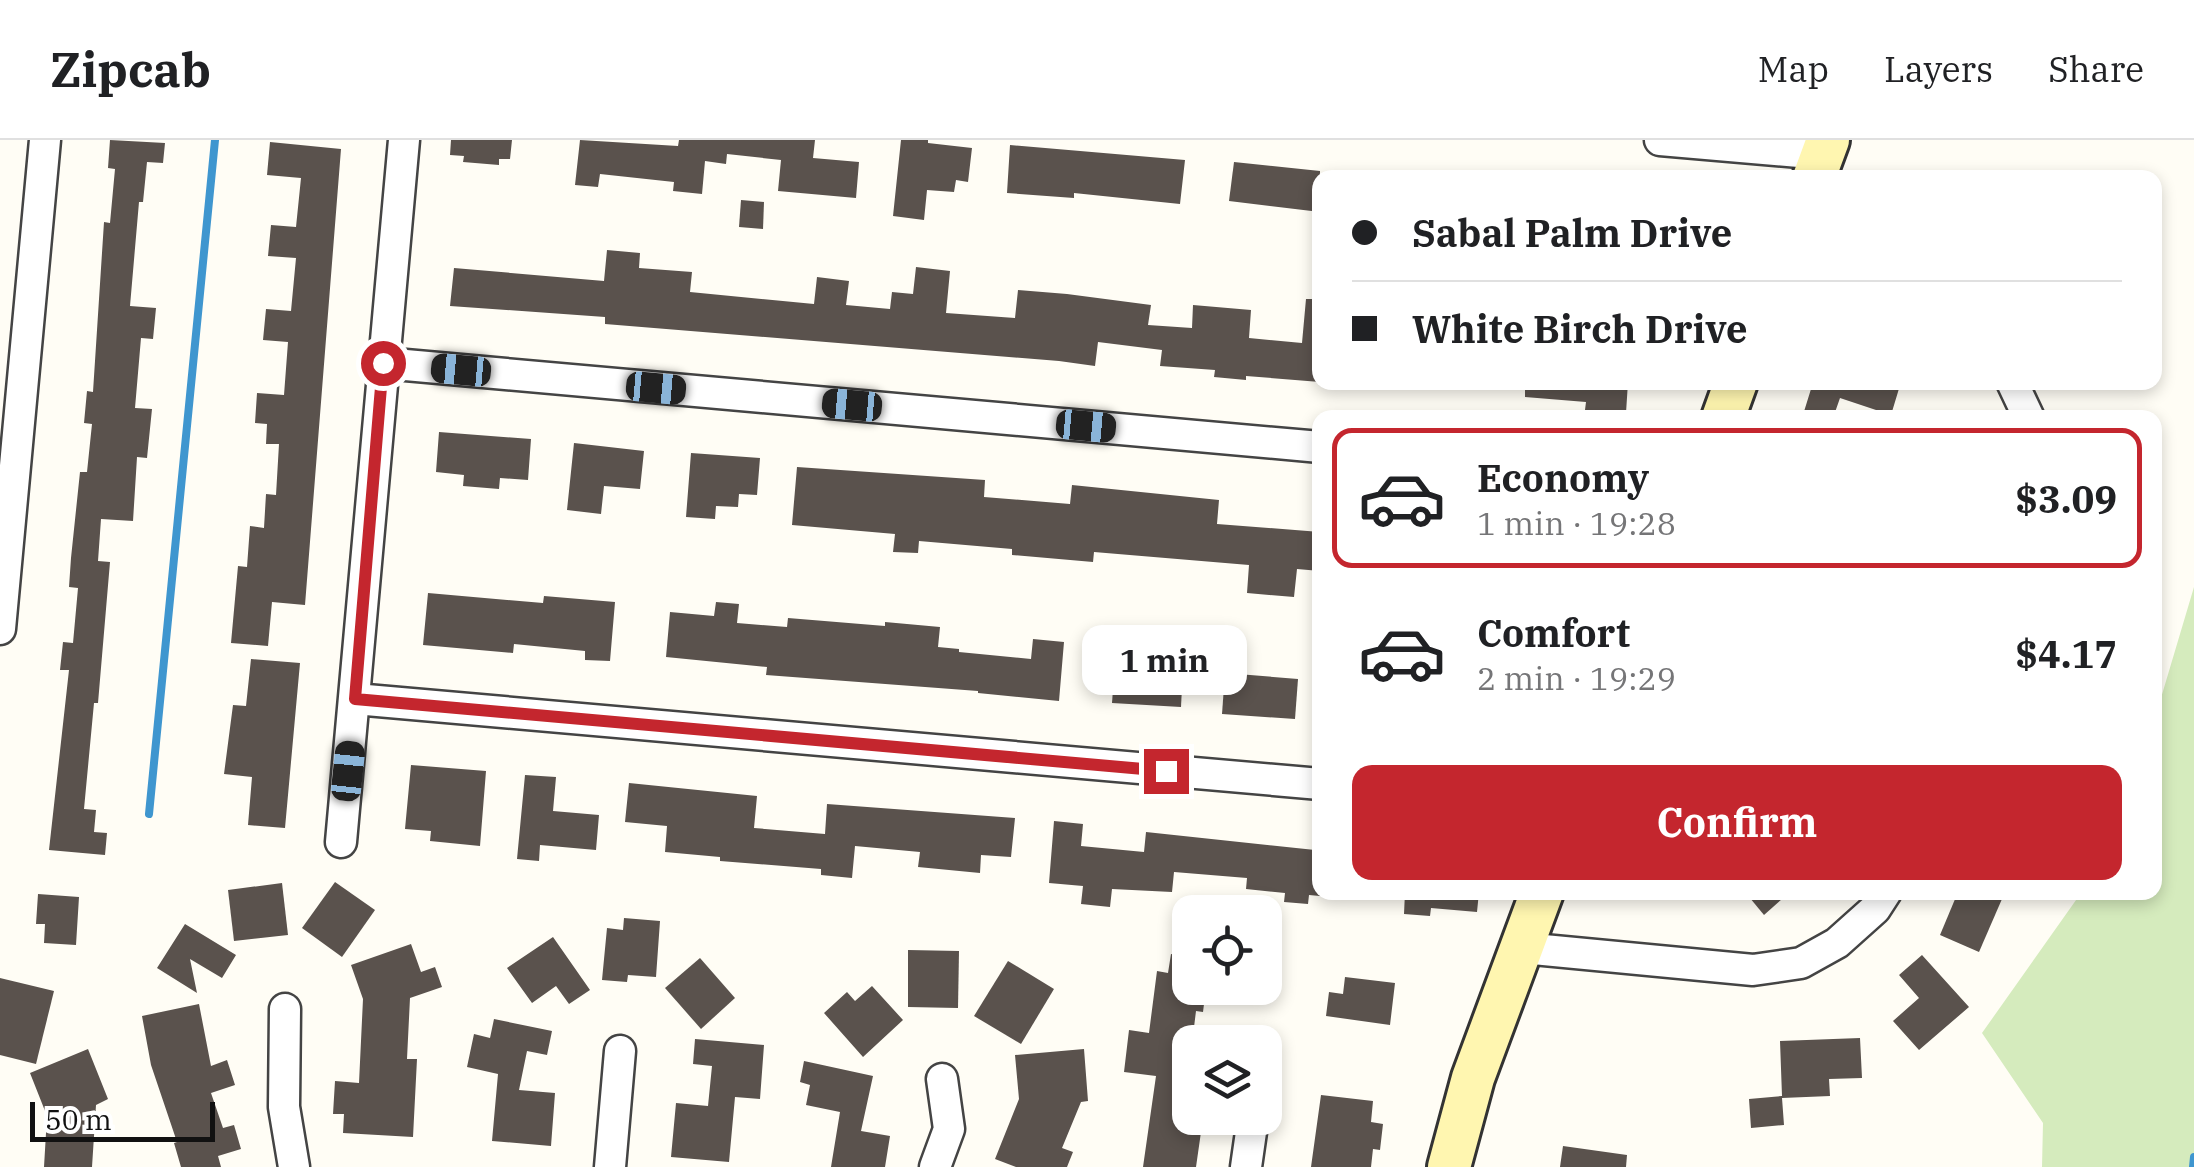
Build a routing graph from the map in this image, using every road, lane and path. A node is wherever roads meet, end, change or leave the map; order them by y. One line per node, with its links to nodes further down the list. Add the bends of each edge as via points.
1 (45, 140): 6 (street)
2 (404, 140): 5 (street)
3 (1660, 140): 4 (street)
4 (1821, 157)
5 (383, 363): 7 (street); 9 (street)
6 (9, 423): 8 (street)
7 (1312, 447)
8 (0, 629)
9 (355, 699): 10 (street); 11 (street)
10 (1312, 783)
11 (341, 842)
12 (1539, 900): 14 (street)
13 (1881, 900): 14 (street, via 1837,944 1800,963 1753,970)
14 (1522, 948): 23 (street, via 1473,1078)
15 (285, 1009): 19 (street, via 284,1107)
16 (620, 1051): 20 (street)
17 (942, 1079): 21 (street, via 949,1130)
18 (1251, 1135): 22 (street)
19 (294, 1167)
20 (610, 1167)
21 (935, 1167)
22 (1246, 1167)
23 (1449, 1167)

